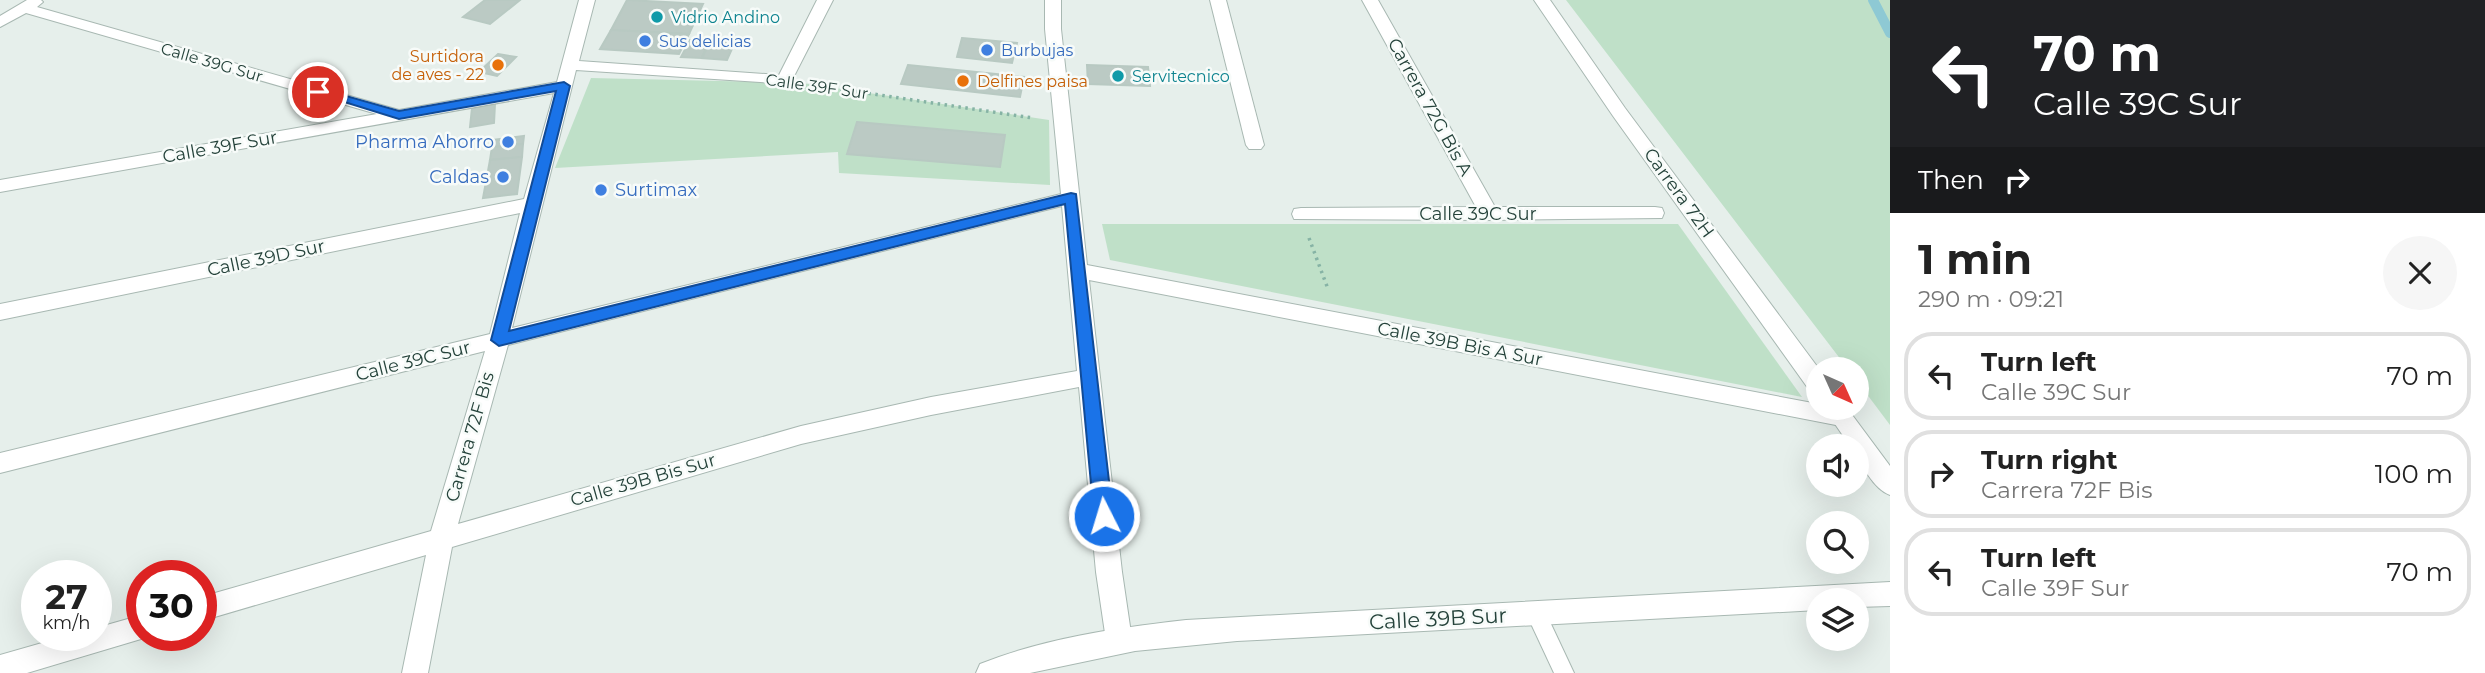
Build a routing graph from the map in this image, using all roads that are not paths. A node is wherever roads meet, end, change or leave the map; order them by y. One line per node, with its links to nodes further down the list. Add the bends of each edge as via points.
1 (825, 0): 9 (street, Calle 39F Sur, via 784,80)
2 (1053, 0): 14 (street)
3 (1218, 0): 12 (street)
4 (1370, 0): 18 (street, Carrera 72G Bis A)
5 (1542, 0): 22 (street, Carrera 72H)
6 (582, 1): 9 (street, Carrera 72F Bis)
7 (32, 4): 8 (street); 11 (street, Calle 39G Sur)
8 (0, 22)
9 (570, 65): 10 (street, Carrera 72F Bis)
10 (564, 86): 11 (street, Calle 39F Sur); 15 (street, Carrera 72F Bis)
11 (399, 115): 13 (street, Calle 39F Sur)
12 (1255, 145)
13 (0, 186)
14 (1071, 198): 19 (street); 21 (street, Calle 39C Sur)
15 (532, 204): 20 (street, Calle 39D Sur); 21 (street, Carrera 72F Bis)
16 (1655, 213): 18 (street, Calle 39C Sur)
17 (1301, 214): 18 (street, Calle 39C Sur)
18 (1489, 214)
19 (1079, 271): 23 (street); 24 (street, Calle 39B Bis A Sur)
20 (0, 312)
21 (499, 340): 26 (street, Calle 39C Sur); 28 (street, Carrera 72F Bis)
22 (1806, 369)
23 (1090, 377): 28 (street, Calle 39B Bis Sur, via 931,405 802,435); 33 (street)
24 (1806, 406)
25 (1844, 420): 27 (street)
26 (0, 463)
27 (1890, 485)
28 (441, 539): 30 (street, Calle 39B Bis Sur); 36 (street, Carrera 72F Bis)
29 (1890, 594): 31 (street, Calle 39B Sur)
30 (217, 605)
31 (1536, 613): 33 (street, Calle 39B Sur); 37 (lane)
32 (126, 632): 34 (street)
33 (1119, 640): 35 (street, Calle 39B Sur, via 1074,648)
34 (0, 668)
35 (1000, 671)
36 (415, 673)
37 (1564, 673)

